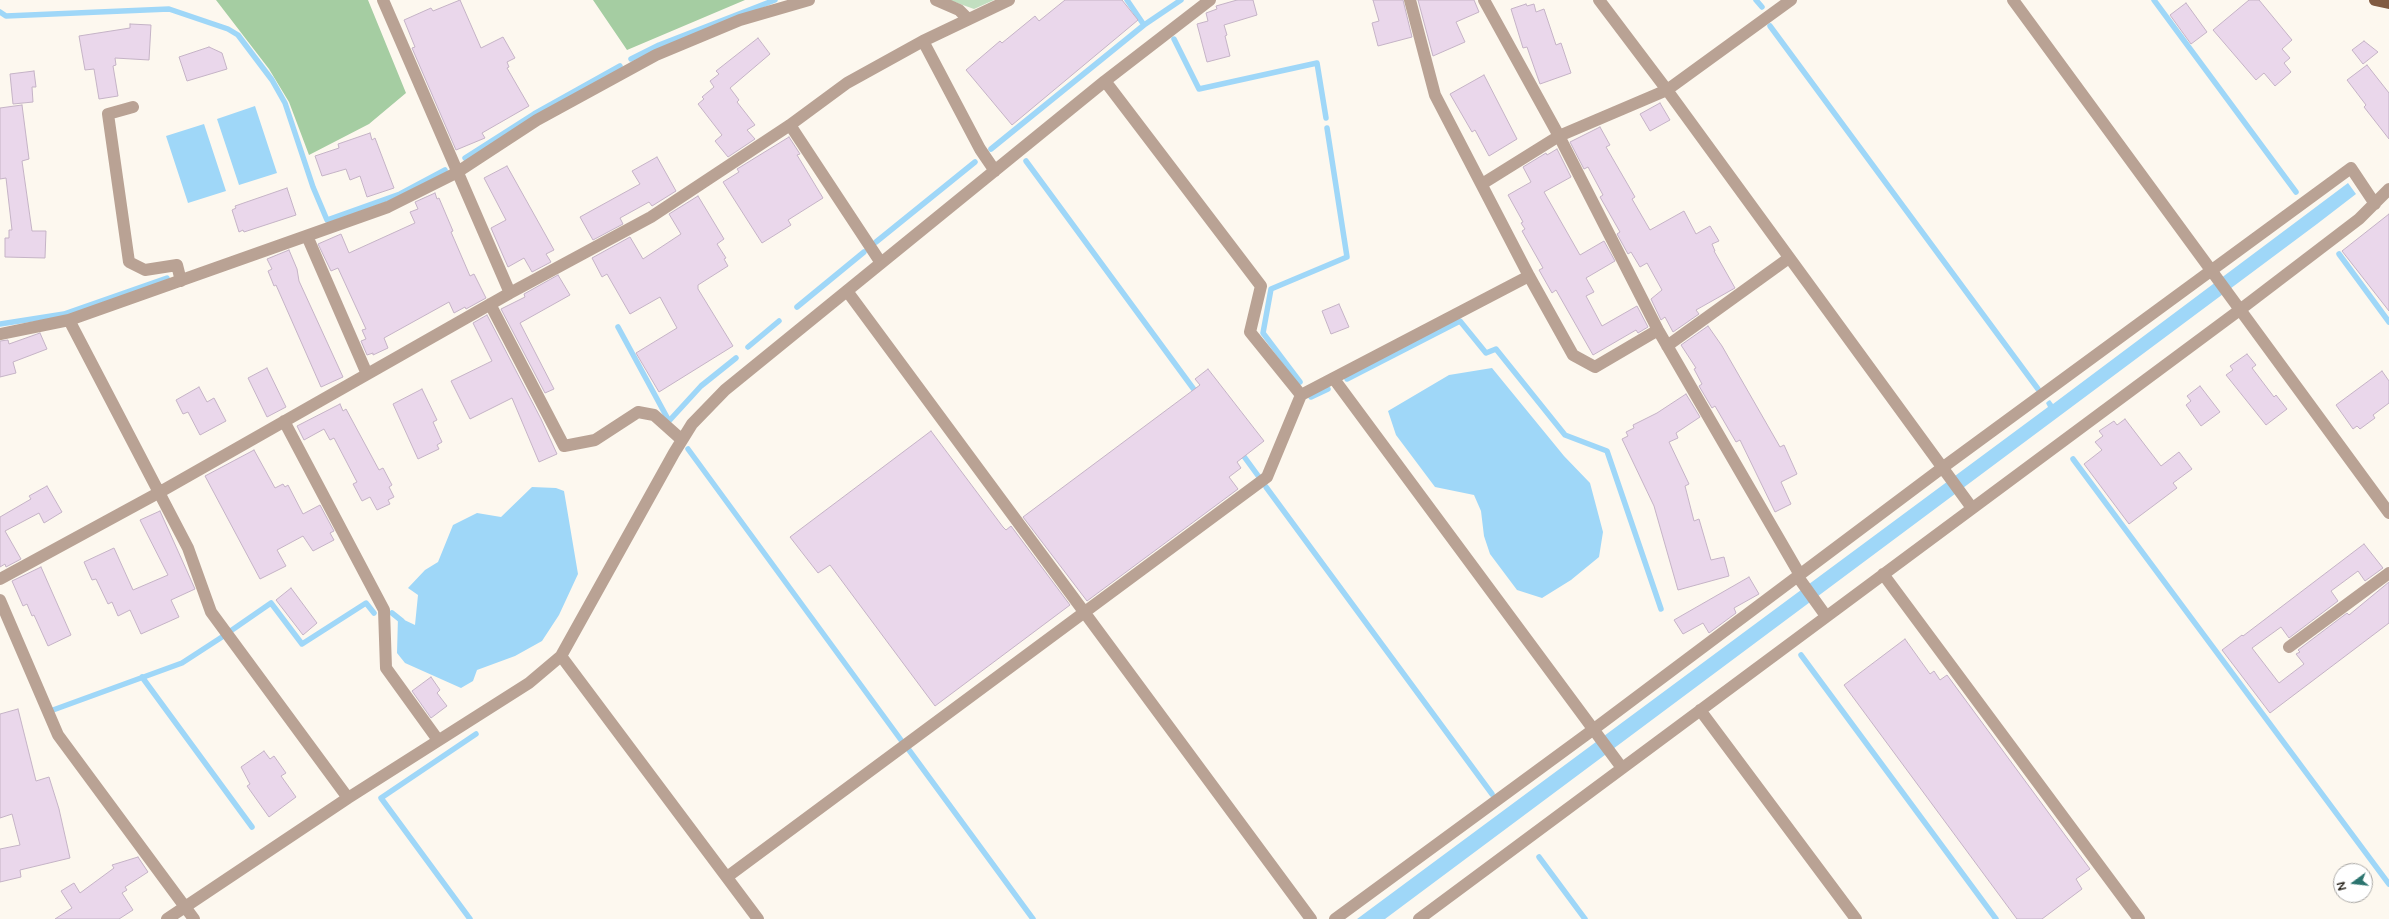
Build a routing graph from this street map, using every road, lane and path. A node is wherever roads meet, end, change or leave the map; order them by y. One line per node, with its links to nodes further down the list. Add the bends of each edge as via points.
1 (383, 0): 21 (street)
2 (809, 0): 21 (street, via 740,20 656,55 537,120)
3 (936, 0): 13 (street, via 959,10)
4 (1009, 0): 13 (street)
5 (1210, 0): 15 (street)
6 (1410, 0): 22 (street, via 1435,95)
7 (1484, 0): 19 (street)
8 (1599, 0): 16 (street)
9 (1791, 0): 16 (street)
10 (2013, 0): 28 (street)
11 (2375, 0): 12 (main road)
12 (2389, 3)
13 (968, 19): 14 (street)
14 (923, 41): 18 (street, via 847,83); 20 (street, via 980,150)
15 (1105, 81): 20 (street); 41 (street, via 1262,286 1250,332)
16 (1667, 90): 19 (street); 26 (street)
17 (133, 107): 30 (street, via 108,114 129,262 145,270 177,265)
18 (790, 125): 27 (street); 32 (street, via 651,217)
19 (1558, 136): 22 (street); 36 (street)
20 (995, 171): 27 (street)
21 (456, 172): 25 (street, via 388,207); 32 (street)
22 (1482, 184): 29 (street)
23 (2389, 189): 24 (street)
24 (2375, 204): 28 (street, via 2351,168); 34 (street, via 2359,219)
25 (307, 236): 30 (street); 39 (street)
26 (1789, 258): 38 (street); 44 (street)
27 (881, 264): 31 (street)
28 (2214, 273): 34 (street); 44 (street)
29 (1528, 276): 36 (street, via 1573,355 1595,367); 40 (street)
30 (181, 281): 35 (street)
31 (847, 291): 43 (street, via 725,390 692,424); 53 (street)
32 (510, 293): 33 (street)
33 (490, 304): 39 (street); 43 (street, via 564,446 595,440 638,412 654,415)
34 (2240, 309): 46 (street); 47 (street)
35 (68, 320): 37 (street); 45 (street)
36 (1658, 330): 38 (street)
37 (0, 334)
38 (1667, 346): 50 (street)
39 (367, 374): 42 (street)
40 (1334, 379): 41 (street); 58 (street)
41 (1301, 395): 53 (street, via 1267,477)
42 (284, 421): 45 (street); 59 (street, via 384,610 386,668)
43 (682, 440): 56 (street)
44 (1945, 472): 46 (street); 50 (street)
45 (160, 492): 51 (street); 61 (street, via 188,548 211,612)
46 (1969, 504): 49 (street)
47 (2389, 513)
48 (2389, 573): 55 (street)
49 (1883, 574): 54 (street); 71 (street)
50 (1800, 578): 54 (street); 58 (street)
51 (0, 579)
52 (0, 600): 63 (street, via 58,735)
53 (1084, 611): 62 (street); 67 (street)
54 (1826, 616): 57 (street)
55 (2289, 647)
56 (561, 656): 59 (street, via 529,683); 62 (street)
57 (1700, 710): 60 (street); 70 (street)
58 (1596, 732): 60 (street); 68 (street)
59 (438, 740): 61 (street)
60 (1622, 768): 69 (street)
61 (348, 798): 63 (street)
62 (727, 877): 66 (street)
63 (186, 908): 64 (street); 65 (street)
64 (167, 919)
65 (194, 919)
66 (758, 919)
67 (1311, 919)
68 (1335, 919)
69 (1419, 919)
70 (1856, 919)
71 (2139, 919)

